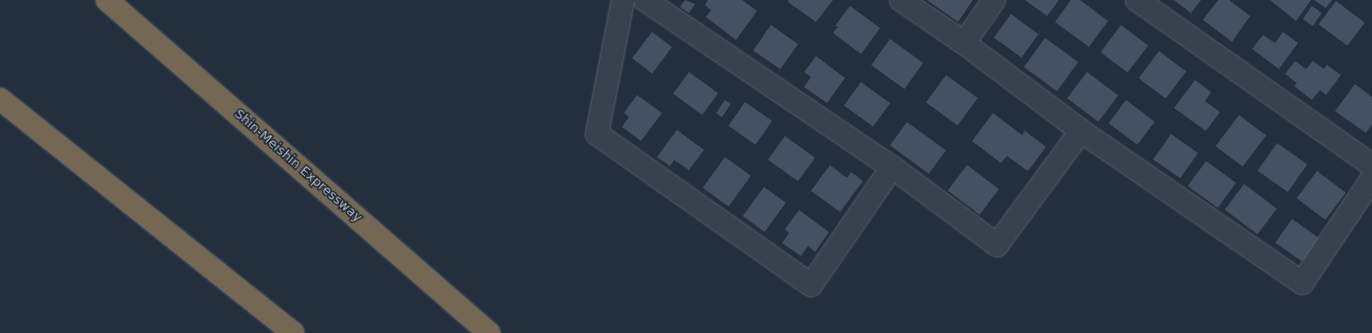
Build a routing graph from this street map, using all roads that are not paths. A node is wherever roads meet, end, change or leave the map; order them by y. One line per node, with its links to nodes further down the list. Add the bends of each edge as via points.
1 (107, 0): 14 (highway, Shin-Meishin Expressway)
2 (623, 0): 11 (street, via 597,134 811,285)
3 (645, 0): 11 (street)
4 (901, 0): 7 (street)
5 (994, 0): 7 (street)
6 (1137, 0): 10 (street)
7 (964, 43): 9 (street)
8 (0, 99): 13 (highway)
9 (1081, 131): 11 (street, via 998,245); 12 (street, via 1302,283)
10 (1372, 166)
11 (892, 167)
12 (1372, 179)
13 (293, 333)
14 (489, 333)

